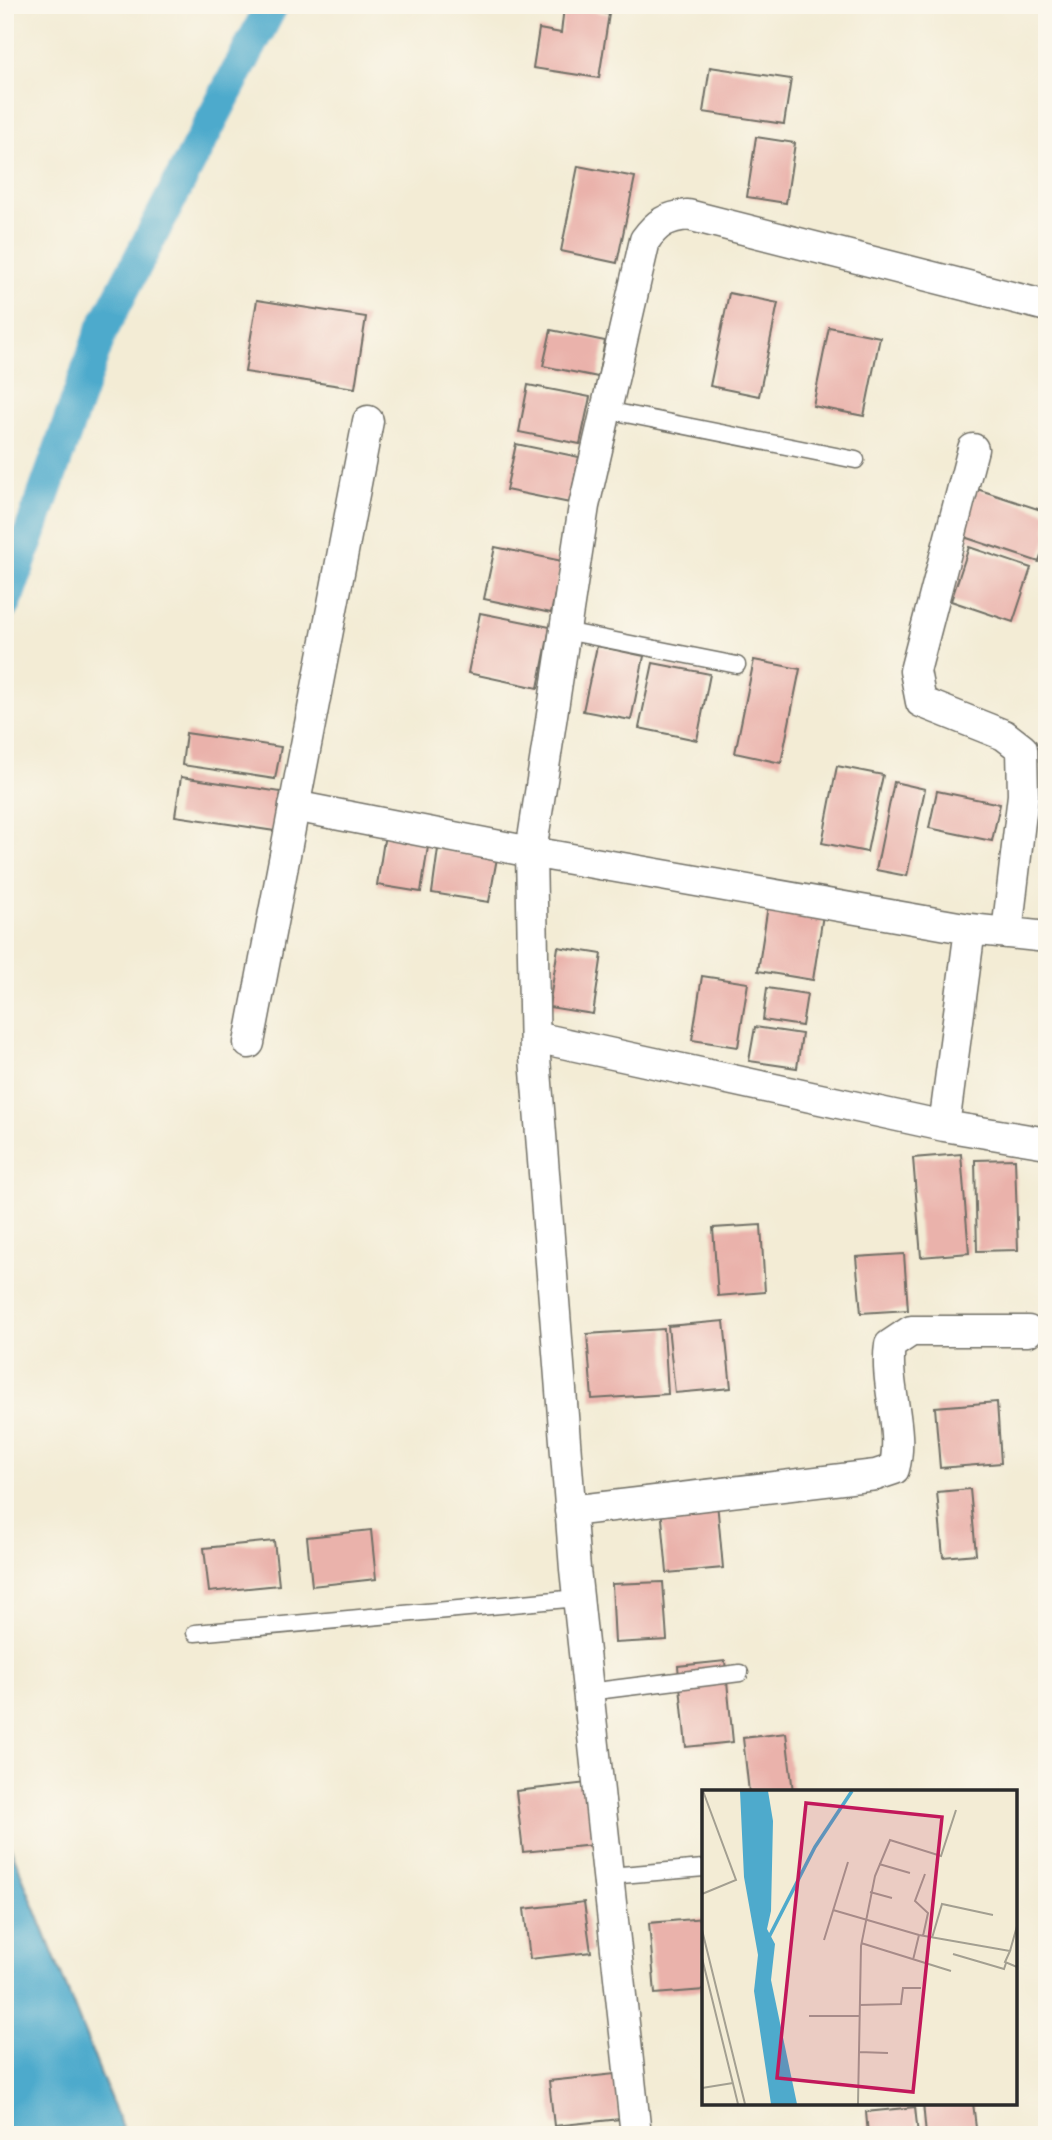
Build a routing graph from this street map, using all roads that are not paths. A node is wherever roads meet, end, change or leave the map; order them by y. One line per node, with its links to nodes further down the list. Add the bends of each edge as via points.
1 (1047, 306): 2 (street, via 688,215 672,216 656,225 645,240)
2 (606, 410): 5 (lane); 6 (street, via 584,506)
3 (368, 421): 8 (street)
4 (973, 449): 11 (street, via 915,671 921,702 1004,735 1022,750 1023,795)
5 (856, 460)
6 (565, 631): 7 (lane); 9 (street)
7 (737, 665)
8 (294, 806): 9 (street); 14 (street)
9 (531, 852): 10 (street); 13 (street)
10 (970, 929): 11 (street); 15 (street)
11 (1007, 933): 12 (street)
12 (1047, 937)
13 (535, 1037): 15 (street); 18 (street)
14 (249, 1043)
15 (944, 1126): 16 (street)
16 (1047, 1143)
17 (1028, 1331): 18 (street, via 911,1331 890,1345 887,1367 898,1453 894,1469 876,1475)
18 (570, 1511): 19 (street)
19 (578, 1598): 20 (lane); 22 (street)
20 (195, 1633)
21 (740, 1673): 22 (lane)
22 (588, 1692): 24 (street)
23 (702, 1868): 24 (lane)
24 (608, 1877): 25 (street)
25 (636, 2135)

